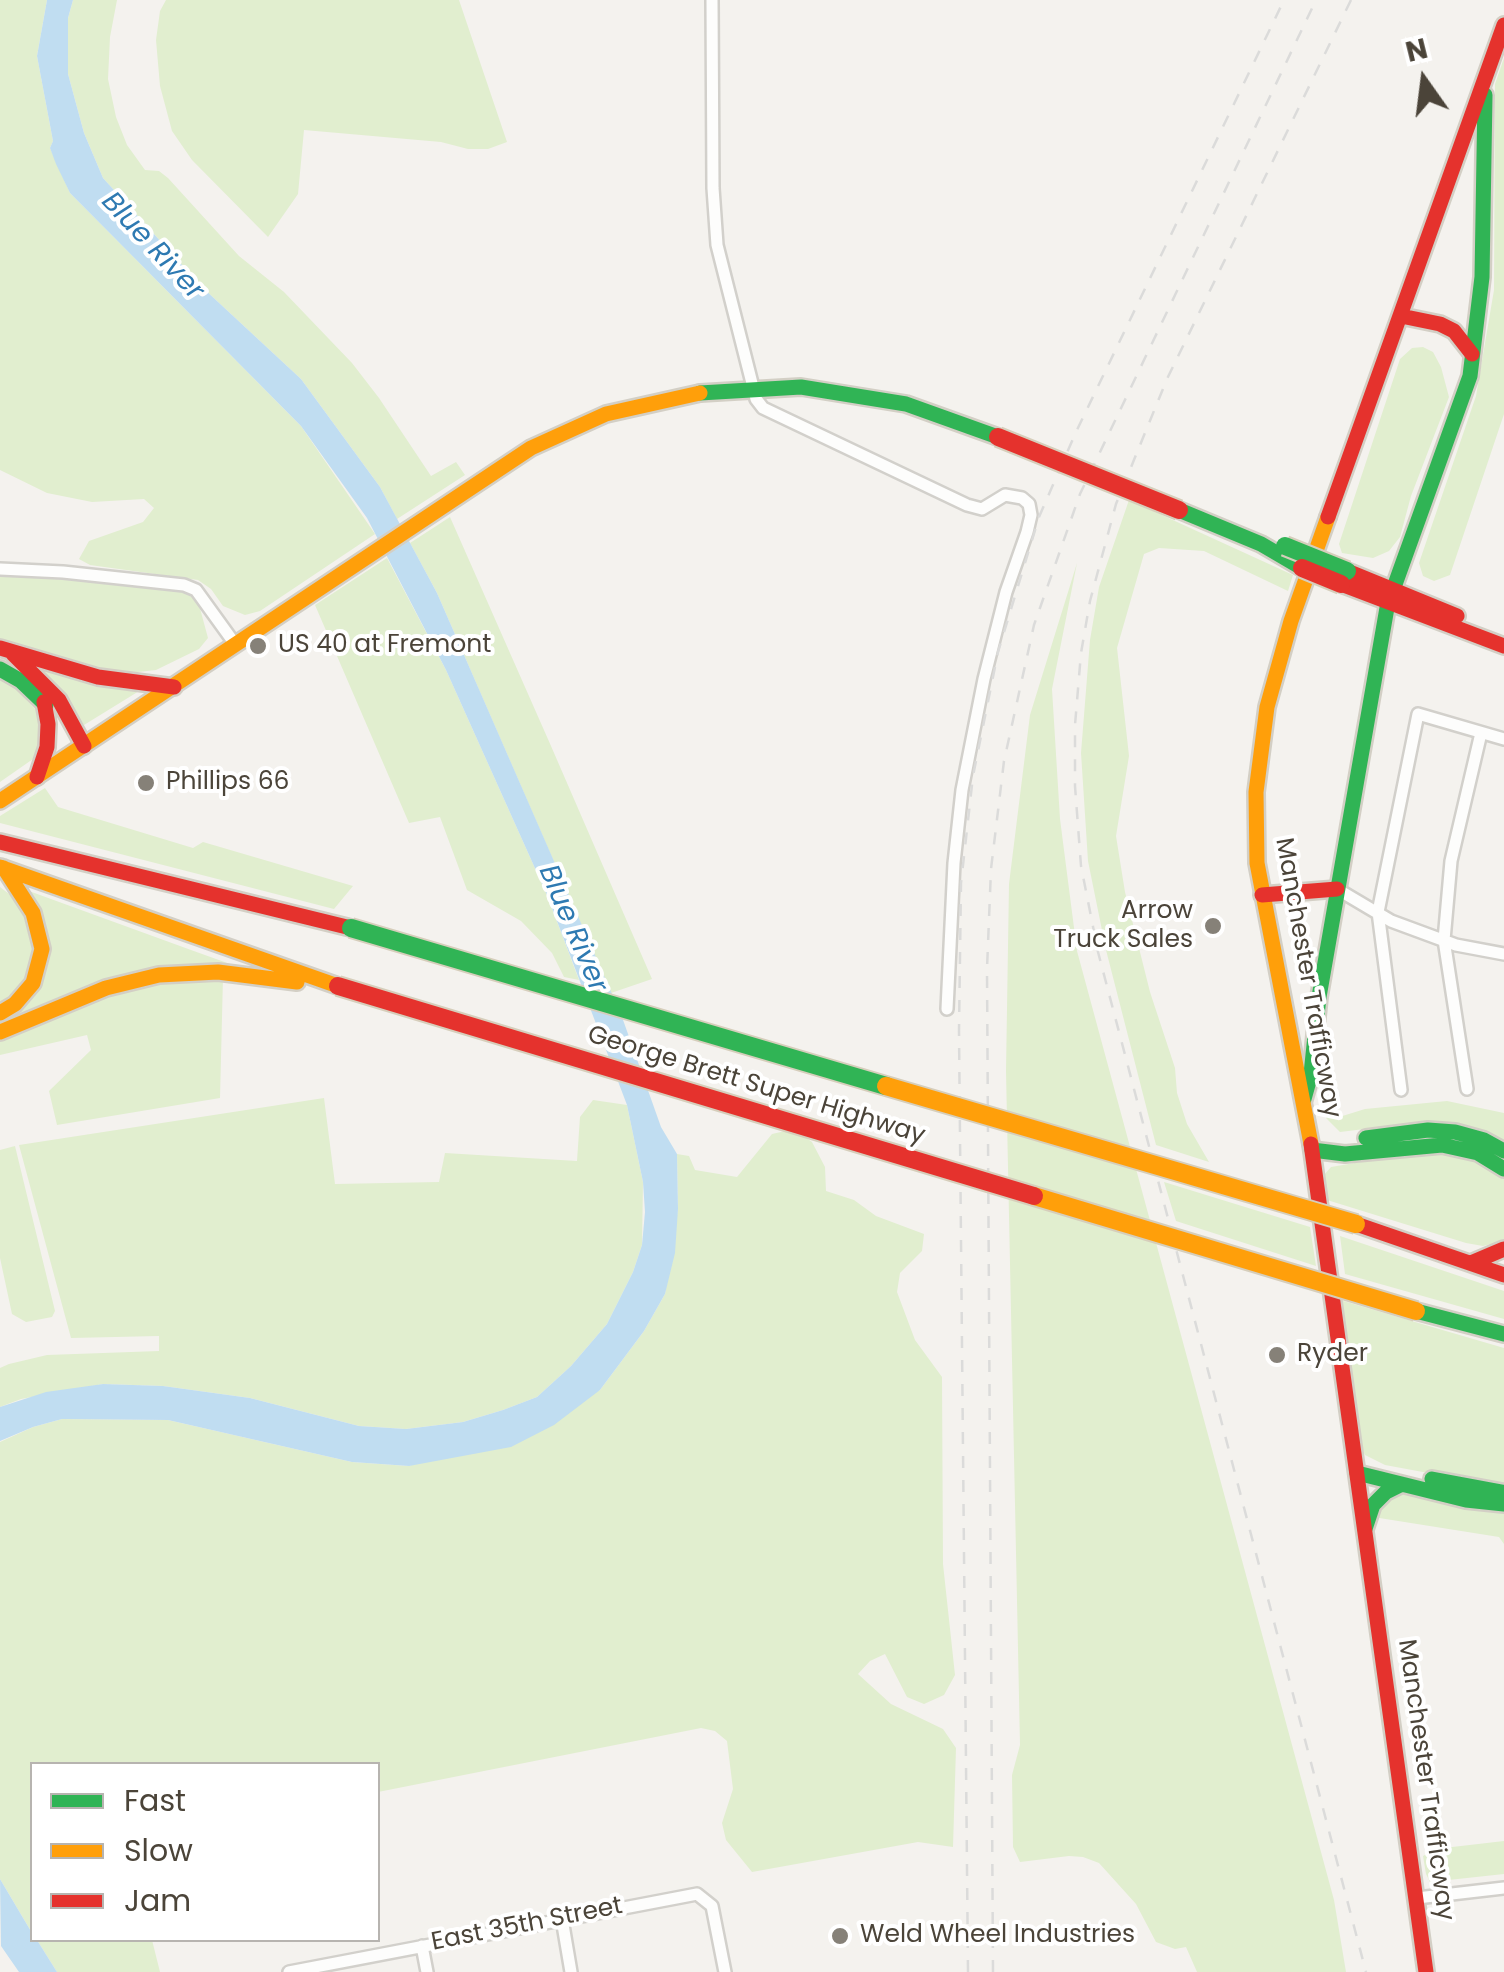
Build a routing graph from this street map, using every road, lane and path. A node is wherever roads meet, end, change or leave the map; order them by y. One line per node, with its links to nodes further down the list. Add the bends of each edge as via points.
1 (712, 0): 6 (street, via 718,245)
2 (1504, 25): 3 (main road, Manchester Trafficway)
3 (1485, 81): 4 (main road, Manchester Trafficway); 5 (main road, via 1482,277)
4 (1401, 316): 5 (main road, via 1454,330); 24 (main road, Manchester Trafficway, via 1270,693 1256,792)
5 (1472, 354): 8 (main road, via 1470,376)
6 (752, 387): 8 (main road, bridge, via 801,387 906,404); 10 (main road, via 606,414 531,448); 29 (street, via 763,408 967,505 982,509 1005,495 1029,504 962,790)
7 (0, 569): 10 (street, via 184,585 196,590)
8 (1391, 596): 9 (main road); 11 (main road); 23 (main road)
9 (1504, 635)
10 (235, 644): 14 (main road)
11 (1504, 646)
12 (5, 650): 14 (main road, via 98,677); 18 (main road, via 59,700)
13 (0, 669): 15 (main road)
14 (174, 687): 18 (main road)
15 (44, 702): 18 (main road); 19 (main road, via 47,747)
16 (1481, 733): 17 (street); 25 (street, via 1418,714); 26 (street, via 1451,862)
17 (1504, 739)
18 (84, 746): 19 (main road)
19 (36, 777): 20 (main road)
20 (0, 801)
21 (1, 842): 39 (main road, George Brett Super Highway, bridge, via 351,928)
22 (2, 868): 28 (main road, George Brett Super Highway); 30 (main road, via 33,914 42,949 33,983)
23 (1337, 889): 24 (main road); 25 (street); 34 (main road)
24 (1262, 895): 34 (main road, Manchester Trafficway)
25 (1378, 912): 26 (street); 33 (street)
26 (1444, 940): 27 (street); 32 (street)
27 (1504, 954)
28 (329, 983): 31 (main road, via 218,972 160,975 91,994); 41 (main road, George Brett Super Highway, bridge)
29 (947, 1009)
30 (0, 1013)
31 (0, 1032)
32 (1468, 1089)
33 (1401, 1090)
34 (1303, 1102): 35 (main road, Manchester Trafficway)
35 (1312, 1150): 36 (main road, via 1428,1130 1484,1140); 37 (main road, via 1345,1154 1442,1144); 42 (main road, Manchester Trafficway)
36 (1504, 1151)
37 (1504, 1169)
38 (1504, 1249): 39 (main road)
39 (1470, 1263): 40 (main road, George Brett Super Highway)
40 (1504, 1274)
41 (1504, 1334)
42 (1357, 1473): 43 (main road); 44 (main road, via 1393,1472); 46 (main road, Manchester Trafficway)
43 (1402, 1484): 45 (main road); 46 (main road, via 1373,1504)
44 (1504, 1492)
45 (1504, 1504)
46 (1365, 1530): 48 (main road, Manchester Trafficway)
47 (1504, 1888): 48 (street)
48 (1417, 1898): 55 (main road, Manchester Trafficway)
49 (562, 1919): 50 (street, East 35th Street); 53 (street); 54 (street, East 35th Street, via 697,1894 712,1906)
50 (422, 1946): 51 (street, East 35th Street); 52 (street)
51 (289, 1972)
52 (427, 1972)
53 (572, 1972)
54 (725, 1972)
55 (1426, 1972)

